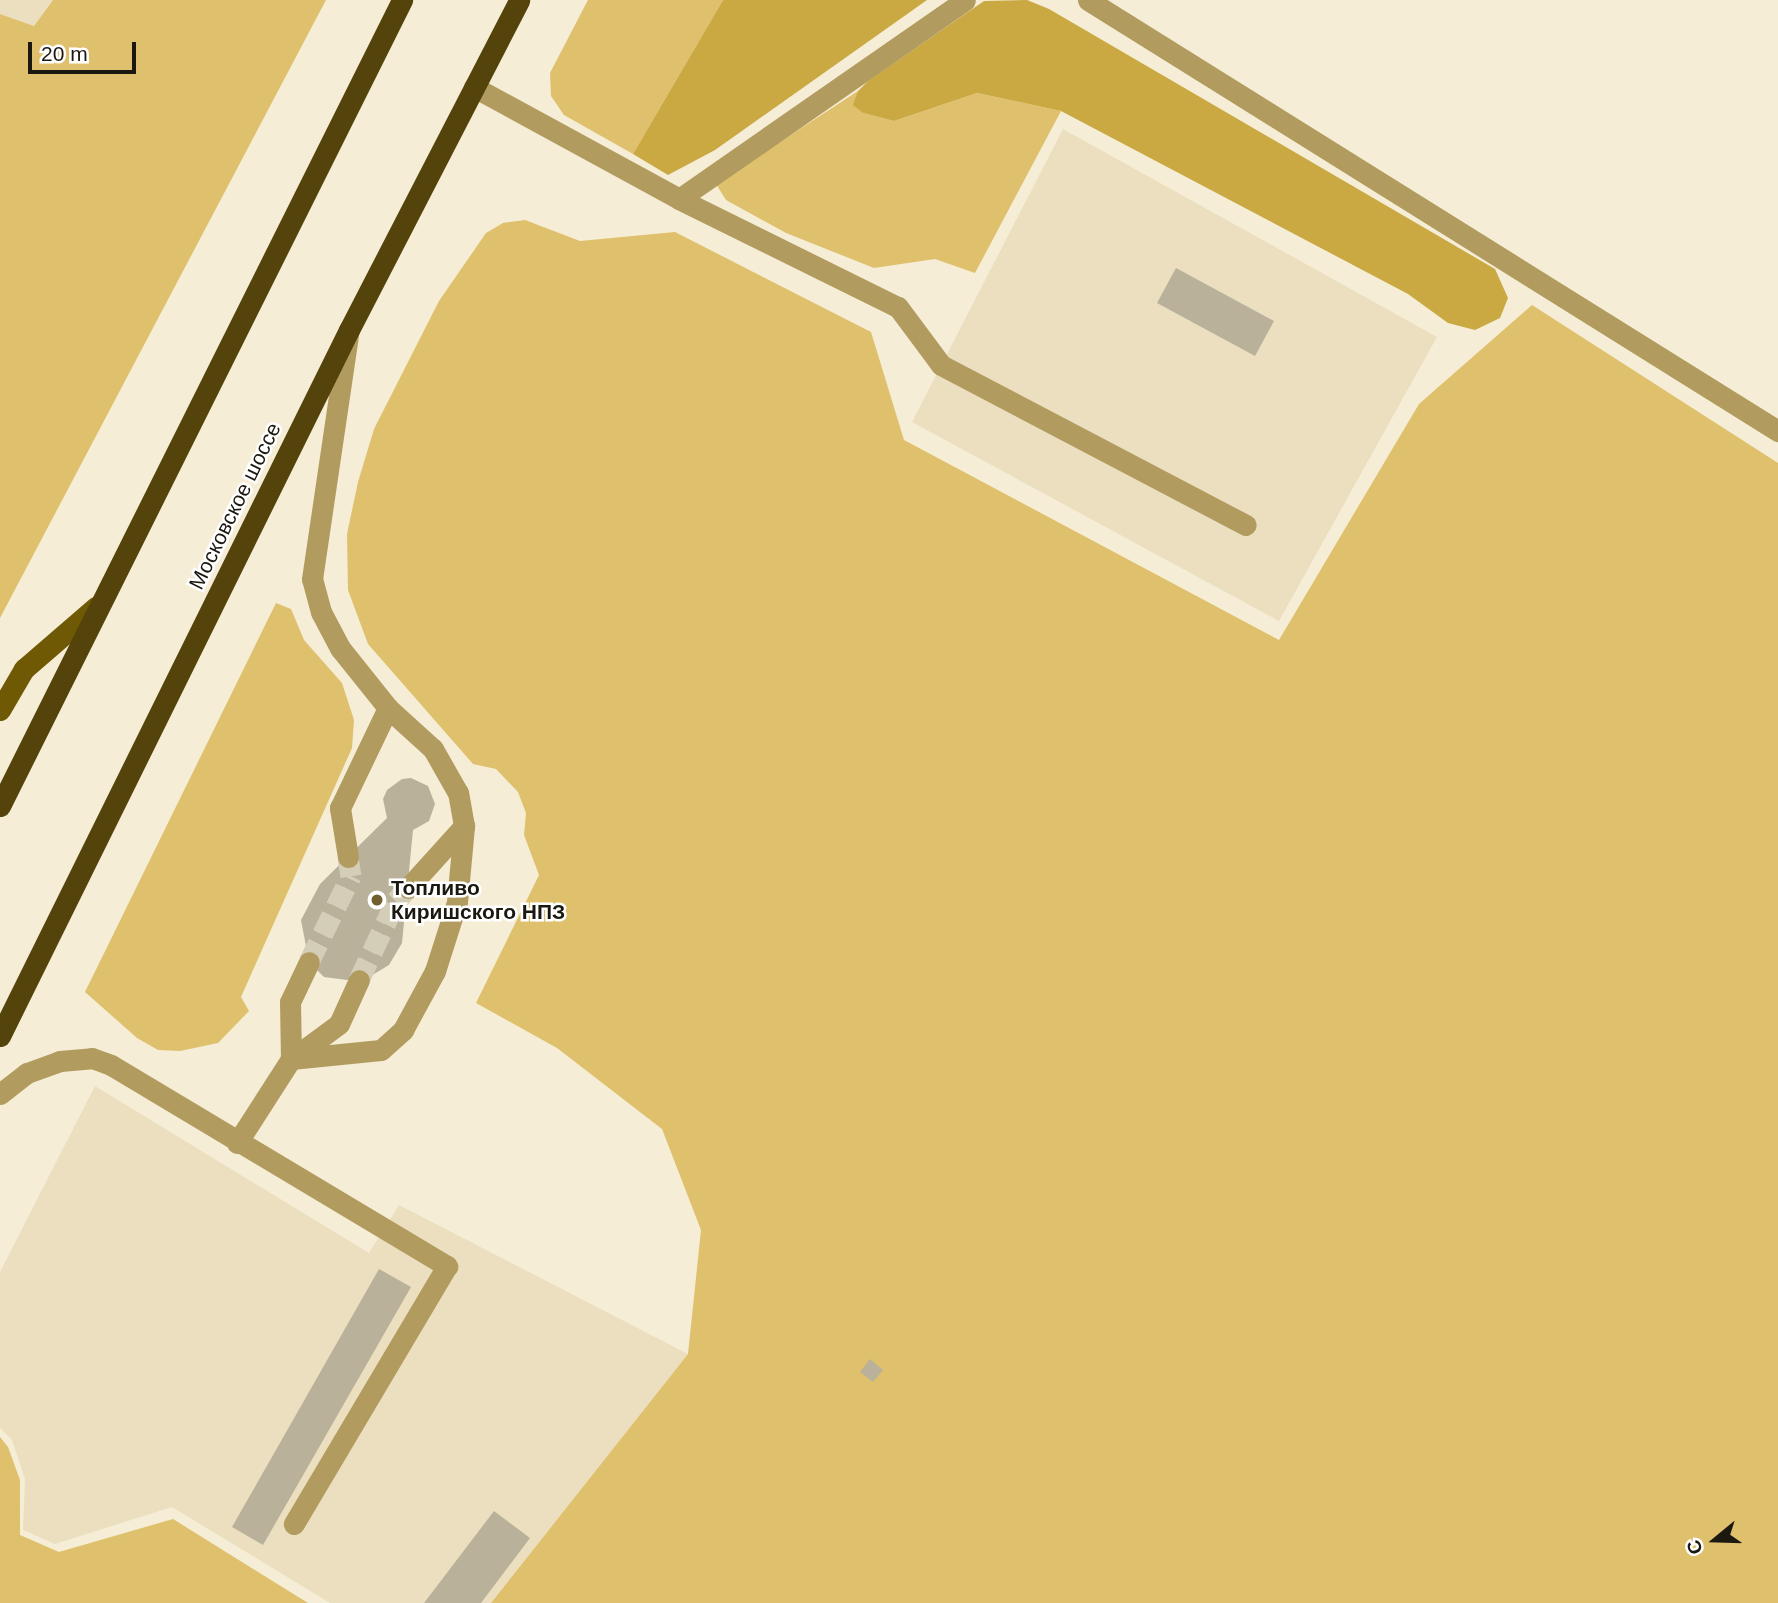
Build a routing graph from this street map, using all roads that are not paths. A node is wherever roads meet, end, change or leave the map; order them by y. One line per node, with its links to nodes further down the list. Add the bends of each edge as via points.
1 (402, 0): 10 (highway)
2 (519, 0): 5 (highway, Московское шоссе)
3 (965, 0): 6 (street)
4 (1088, 0): 8 (street)
5 (474, 87): 6 (street); 7 (highway, Московское шоссе)
6 (678, 199): 9 (street, via 898,307 941,365)
7 (349, 330): 11 (street, via 312,579 321,612 340,648); 19 (highway, Московское шоссе)
8 (1778, 430)
9 (1246, 525)
10 (97, 606): 12 (main road, via 24,669); 13 (highway)
11 (388, 708): 14 (street, via 433,749 458,793); 15 (street, via 340,808)
12 (0, 710)
13 (0, 806)
14 (464, 826): 16 (street); 20 (street, via 457,902 435,971 403,1030 381,1050)
15 (348, 857)
16 (408, 888)
17 (309, 962): 20 (street, via 290,1002)
18 (359, 980): 20 (street, via 339,1024)
19 (0, 1036)
20 (291, 1059): 22 (street)
21 (0, 1094): 22 (street, via 27,1073 60,1060 92,1058 111,1065)
22 (237, 1143): 23 (street, via 447,1266)
23 (294, 1524)

